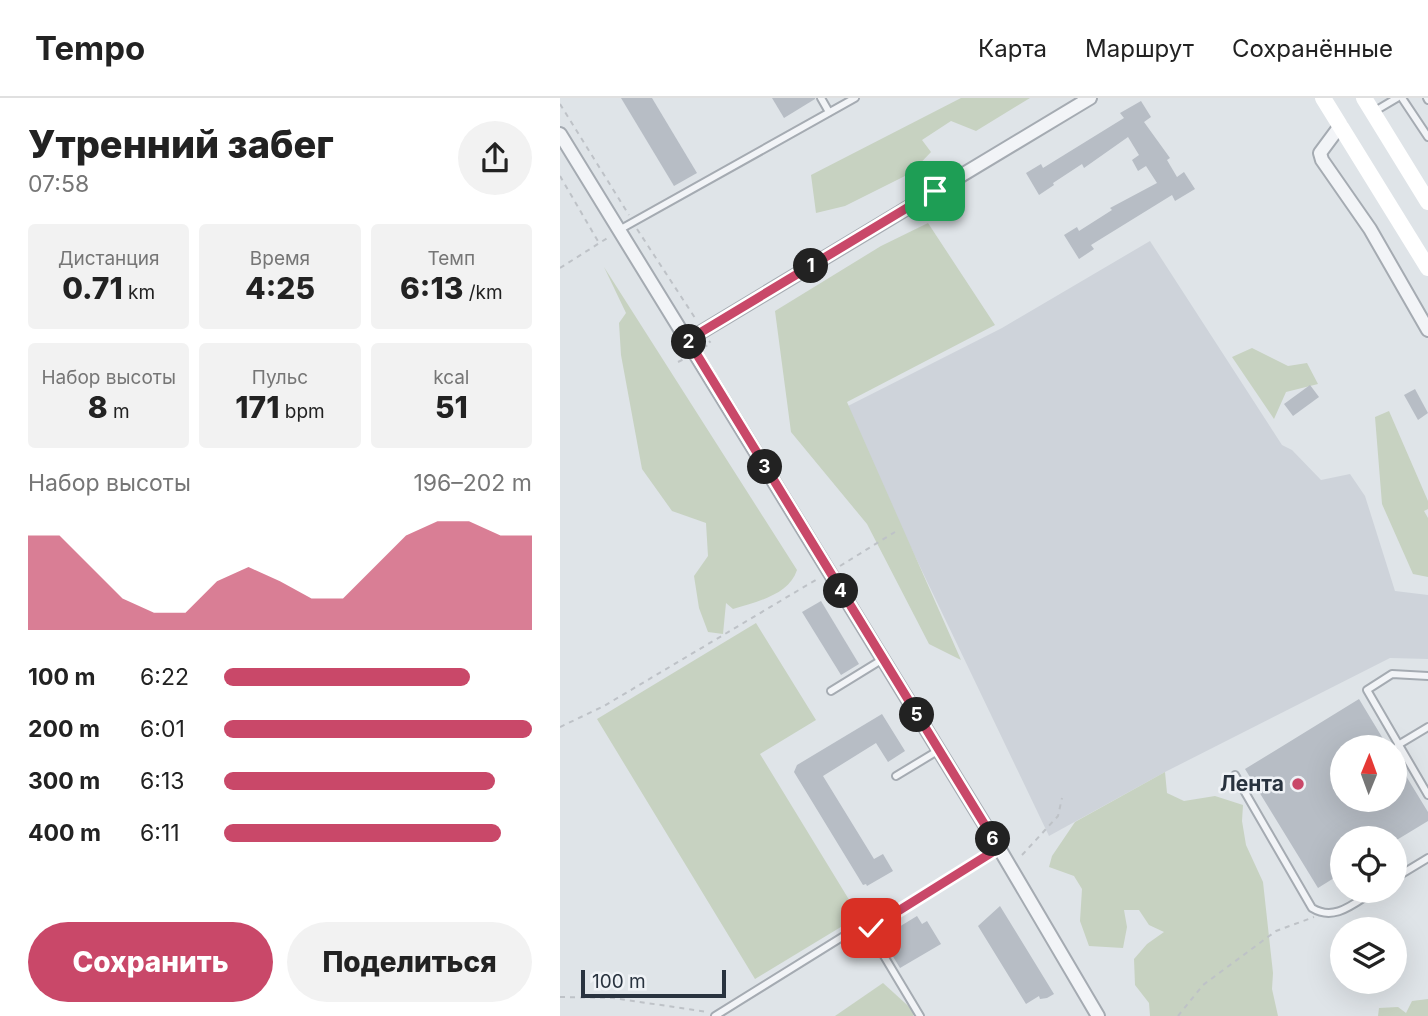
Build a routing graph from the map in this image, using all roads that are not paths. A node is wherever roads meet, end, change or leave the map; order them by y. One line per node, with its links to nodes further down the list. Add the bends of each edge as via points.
1 (821, 98): 7 (lane)
2 (855, 98): 7 (lane)
3 (1090, 98): 16 (street)
4 (1323, 98): 9 (main road)
5 (1364, 98): 8 (main road)
6 (1400, 98): 8 (lane); 11 (lane)
7 (829, 112): 13 (lane)
8 (1373, 112): 12 (main road)
9 (1340, 126): 14 (main road); 15 (street, via 1320,153 1322,160 1370,229)
10 (560, 134): 13 (street)
11 (1428, 137)
12 (1428, 202)
13 (619, 230): 16 (street)
14 (1428, 268)
15 (1428, 330)
16 (688, 340): 17 (street)
17 (883, 659): 19 (lane); 23 (street)
18 (1428, 676): 21 (lane, via 1392,674 1367,690)
19 (831, 691)
20 (1428, 727): 22 (lane)
21 (1392, 735)
22 (1407, 740)
23 (939, 750): 26 (lane); 28 (street)
24 (1407, 760): 27 (lane)
25 (1235, 775): 31 (lane, via 1312,908 1336,914)
26 (896, 776)
27 (1428, 794)
28 (999, 848): 32 (lane); 35 (street)
29 (1428, 858): 30 (lane)
30 (1407, 871)
31 (1354, 903)
32 (871, 928): 33 (lane, via 856,929); 34 (lane)
33 (717, 1015)
34 (920, 1016)
35 (1098, 1016)

